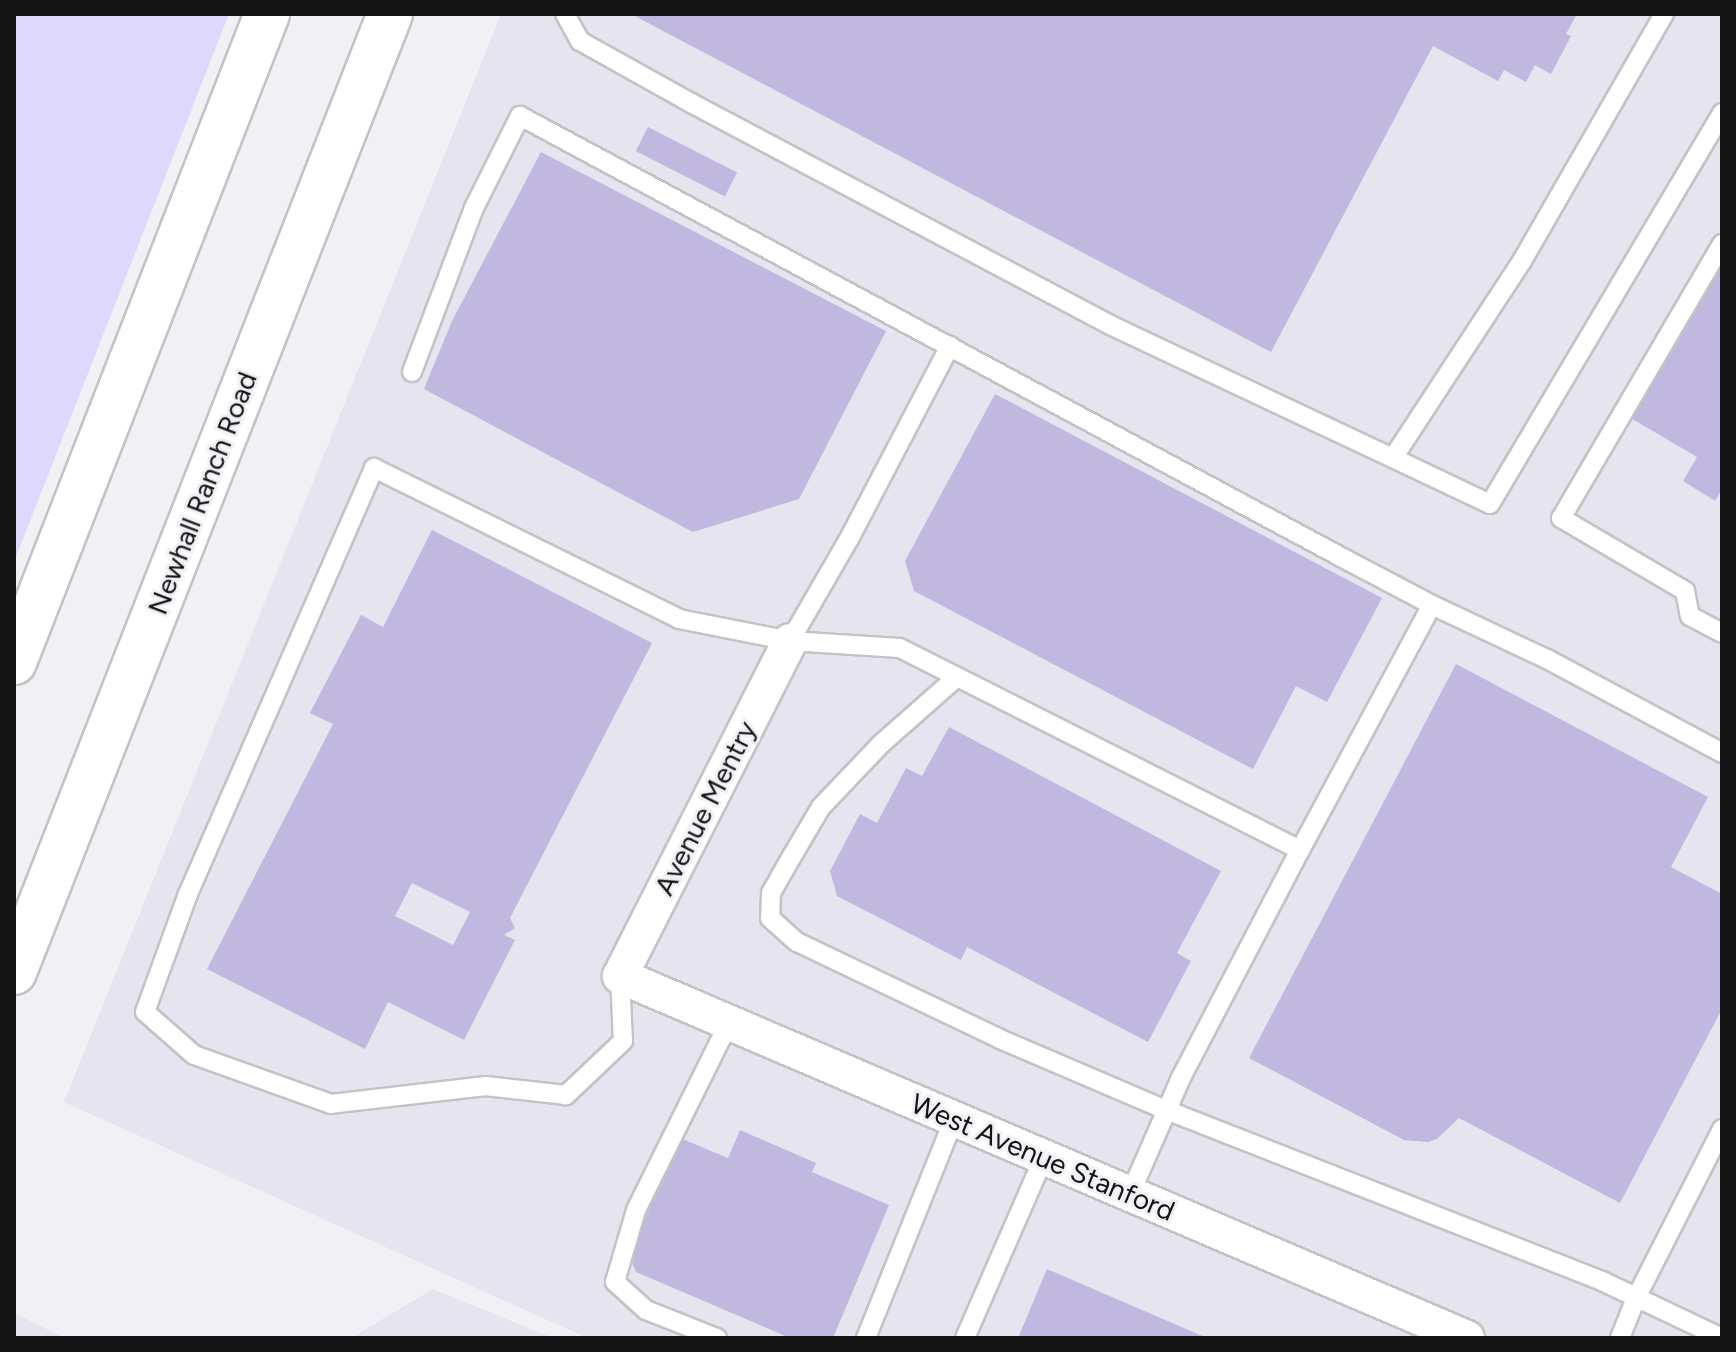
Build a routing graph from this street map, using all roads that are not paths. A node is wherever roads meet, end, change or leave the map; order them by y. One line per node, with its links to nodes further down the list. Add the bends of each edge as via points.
1 (267, 14): 13 (main road)
2 (390, 14): 17 (main road, Newhall Ranch Road)
3 (565, 14): 9 (lane, via 580,41 691,103 1110,325)
4 (1664, 14): 9 (lane, via 1522,261)
5 (1722, 113): 9 (lane, via 1490,504)
6 (1722, 244): 11 (lane, via 1561,518 1685,591 1690,616)
7 (950, 346): 8 (lane, via 520,116 474,208); 10 (lane); 12 (lane)
8 (412, 372)
9 (1393, 458)
10 (1432, 605): 15 (lane, via 1547,659); 16 (lane)
11 (1722, 633)
12 (790, 641): 14 (lane, via 900,648); 18 (street, Avenue Mentry); 18 (lane, via 679,619 374,468 188,894 145,1012 194,1055 331,1104 486,1086 566,1095 623,1041)
13 (14, 662)
14 (957, 677): 16 (lane); 20 (lane, via 881,744 821,807 771,893 770,918 797,942 856,972)
15 (1722, 753)
16 (1300, 850): 20 (lane)
17 (14, 972)
18 (620, 976): 19 (street, West Avenue Stanford)
19 (729, 1023): 21 (street, West Avenue Stanford); 27 (lane, via 636,1210 615,1282 646,1310)
20 (1166, 1110): 24 (lane); 25 (lane, via 1435,1213)
21 (954, 1119): 23 (street, West Avenue Stanford); 28 (lane)
22 (1722, 1129): 25 (lane)
23 (1044, 1157): 24 (street, West Avenue Stanford); 29 (lane)
24 (1130, 1194): 26 (street, West Avenue Stanford)
25 (1636, 1298): 31 (lane); 32 (lane)
26 (1431, 1331): 30 (street, West Avenue Stanford)
27 (717, 1338)
28 (866, 1338)
29 (965, 1338)
30 (1467, 1338)
31 (1620, 1338)
32 (1722, 1338)

